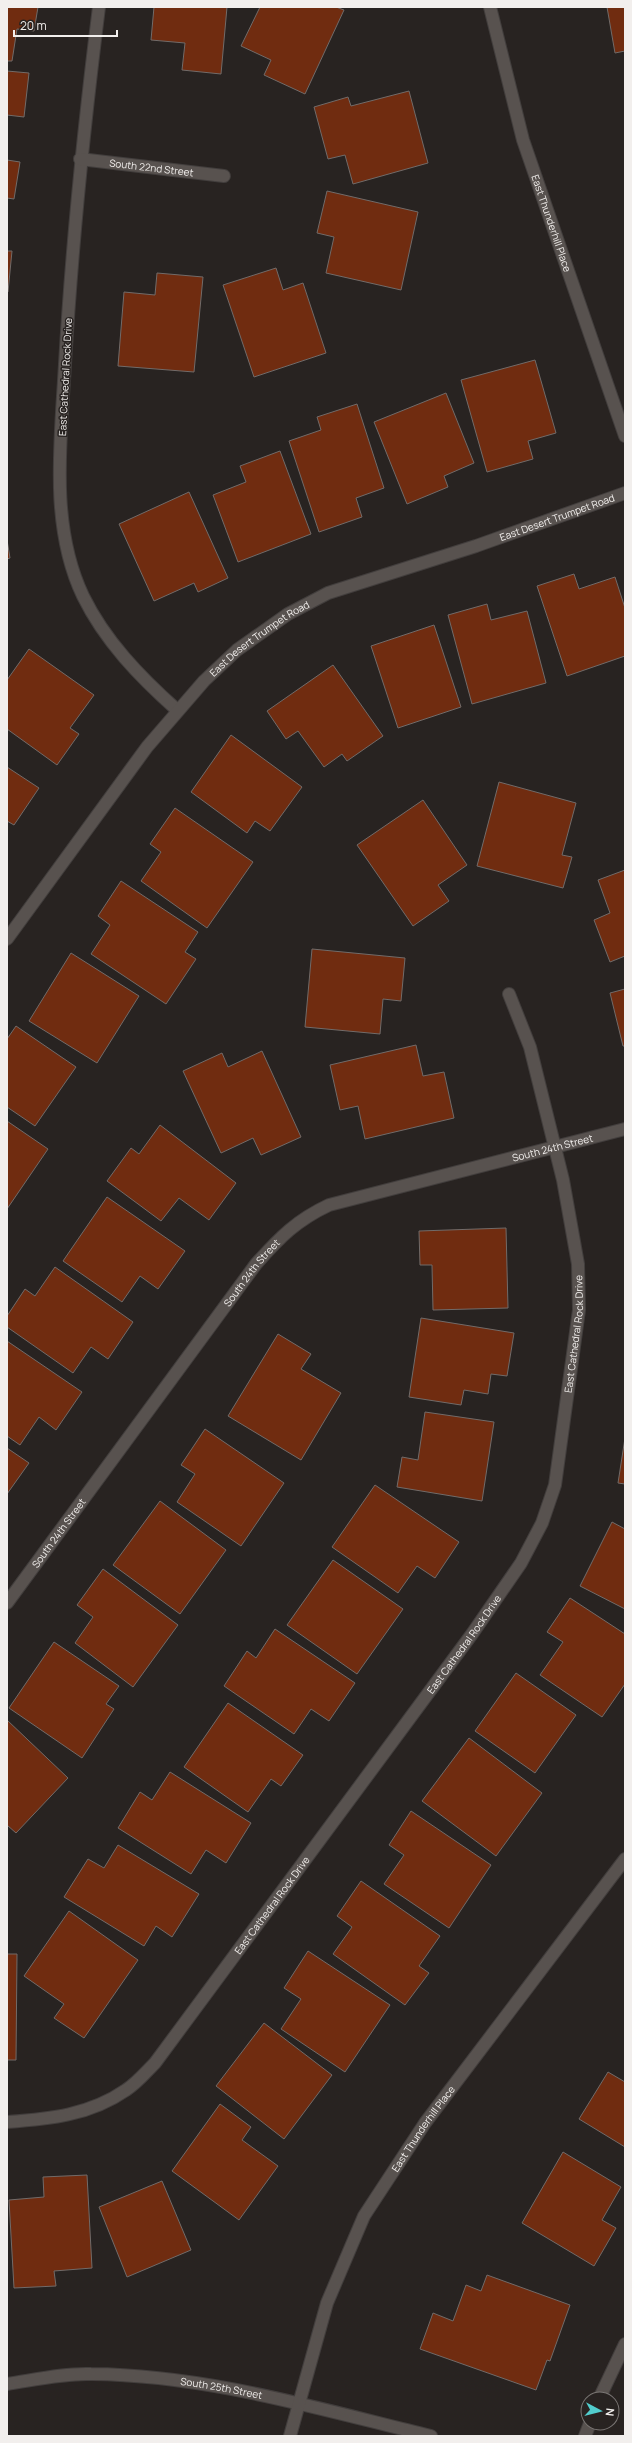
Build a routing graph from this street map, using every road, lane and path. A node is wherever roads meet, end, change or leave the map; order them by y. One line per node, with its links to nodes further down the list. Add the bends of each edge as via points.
1 (100, 7): 3 (street, East Cathedral Rock Drive)
2 (490, 7): 5 (street, East Thunderhill Place, via 523,140)
3 (80, 159): 4 (street, South 22nd Street); 7 (street, East Cathedral Rock Drive, via 62,418 62,518 71,563 82,595 99,626 125,659)
4 (224, 176)
5 (625, 436)
6 (625, 493): 7 (street, East Desert Trumpet Road, via 476,546 328,593 288,614 237,650)
7 (177, 710): 8 (street, East Desert Trumpet Road, via 147,747)
8 (7, 939)
9 (509, 994): 11 (street, East Cathedral Rock Drive, via 530,1047)
10 (625, 1129): 11 (street, South 24th Street)
11 (555, 1146): 12 (street, South 24th Street, via 329,1205 305,1216 281,1236 256,1264); 14 (street, East Cathedral Rock Drive, via 578,1264 579,1310 555,1484 542,1524 521,1562 472,1634 155,2063 127,2089 106,2102 78,2113)
12 (7, 1603)
13 (625, 1859): 18 (street, East Thunderhill Place, via 425,2123 364,2216 327,2303)
14 (7, 2122)
15 (625, 2344): 17 (street)
16 (7, 2384): 18 (street, South 25th Street, via 90,2374 140,2376 227,2387)
17 (603, 2391)
18 (298, 2404): 19 (street, East Thunderhill Place); 20 (street, South 25th Street)
19 (290, 2436)
20 (431, 2436)

